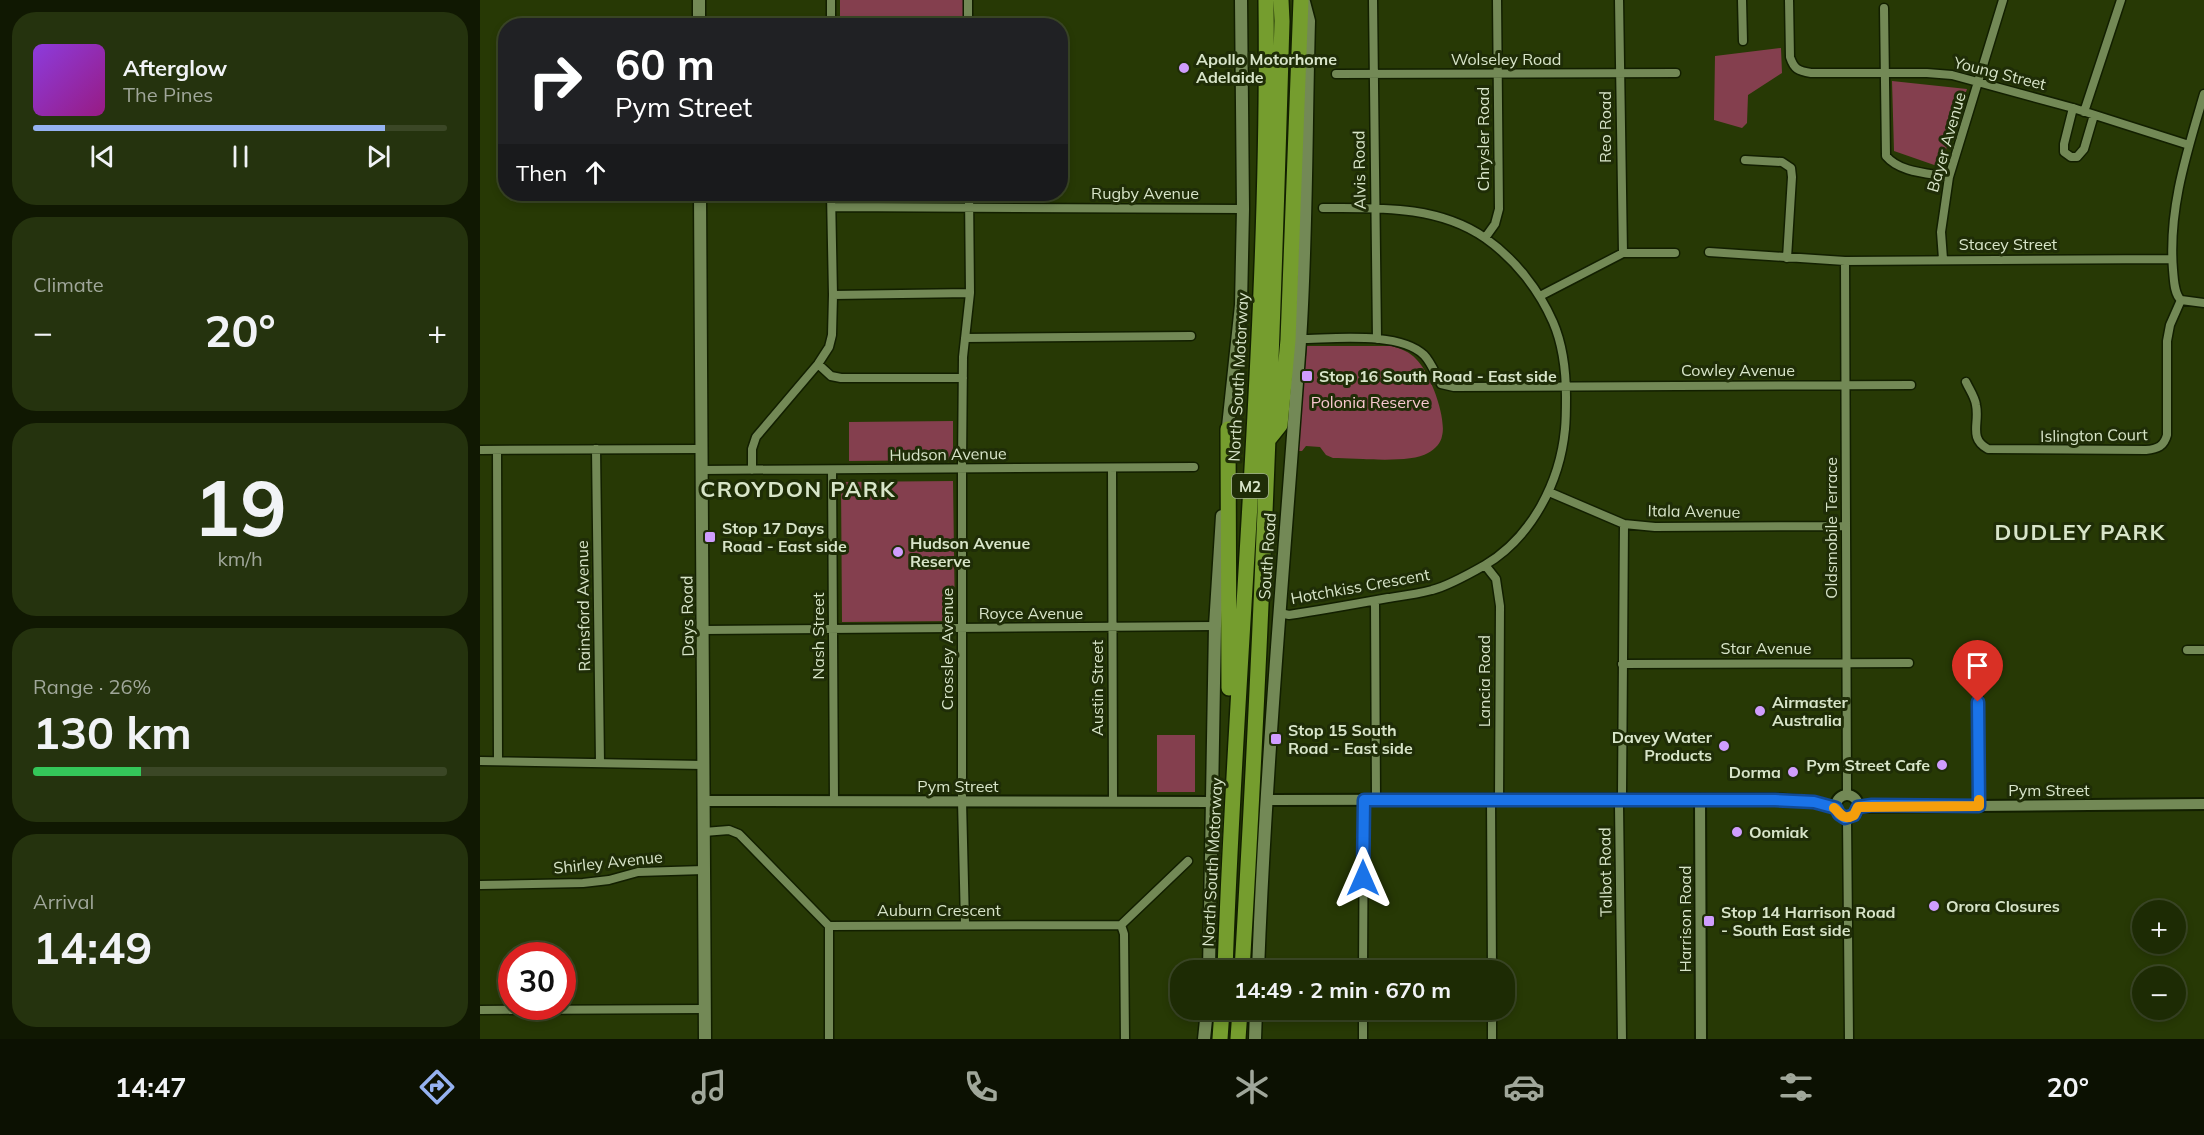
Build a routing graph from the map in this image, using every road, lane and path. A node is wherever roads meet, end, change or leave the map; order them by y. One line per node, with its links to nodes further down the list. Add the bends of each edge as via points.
1 (699, 0): 16 (main road)
2 (831, 0): 17 (street)
3 (968, 0): 18 (street)
4 (1241, 0): 39 (main road)
5 (1266, 0): 94 (highway, North South Motorway / M2, via 1260,302)
6 (1281, 0): 66 (highway, North South Motorway / M2)
7 (1302, 0): 57 (main road, South Road, via 1308,21 1308,153); 66 (highway, via 1288,340 1280,425)
8 (1373, 0): 23 (street, Alvis Road)
9 (1497, 0): 24 (street, Chrysler Road)
10 (1619, 0): 25 (street, Reo Road)
11 (1742, 0): 19 (street)
12 (1789, 0): 21 (street, Young Street, via 1790,57 1798,71)
13 (2003, 0): 26 (street, Bayer Avenue)
14 (2121, 0): 29 (street)
15 (1884, 8): 21 (street)
16 (699, 18)
17 (831, 18)
18 (968, 18)
19 (1743, 41)
20 (1676, 73): 25 (street, Wolseley Road)
21 (1885, 73): 26 (street, Young Street, via 1952,75); 33 (street, via 1886,156 1902,167)
22 (1336, 74): 23 (street, Wolseley Road)
23 (1373, 74): 24 (street, Wolseley Road); 41 (street, Alvis Road)
24 (1498, 74): 25 (street, Wolseley Road); 42 (street, Chrysler Road, via 1498,209 1495,224)
25 (1620, 74): 44 (street, Reo Road)
26 (1978, 81): 28 (street, Young Street); 33 (street, Bayer Avenue)
27 (2204, 94): 31 (street)
28 (2073, 108): 29 (street, Young Street); 30 (street, via 2064,144 2064,152 2071,157 2077,157 2084,149)
29 (2084, 112): 30 (street, Young Street)
30 (2094, 115): 31 (street, Young Street)
31 (2189, 145): 48 (street, via 2174,213)
32 (1745, 160): 46 (street, via 1782,162 1791,168)
33 (1949, 177): 47 (street, Bayer Avenue, via 1941,232)
34 (700, 201): 68 (main road, Days Road)
35 (832, 201): 37 (street)
36 (969, 201): 38 (street, Crossley Avenue)
37 (832, 207): 38 (street, Rugby Avenue); 51 (street)
38 (969, 208): 39 (street, Rugby Avenue); 50 (street, Crossley Avenue)
39 (1242, 208): 65 (main road, via 1241,305)
40 (1323, 208): 41 (street, Hotchkiss Crescent)
41 (1375, 208): 42 (street, Hotchkiss Crescent, via 1440,217); 58 (street, Alvis Road)
42 (1485, 238): 52 (street, Hotchkiss Crescent, via 1518,267)
43 (1709, 252): 46 (street, Stacey Street)
44 (1623, 253): 45 (street); 52 (street)
45 (1675, 253)
46 (1787, 258): 49 (street, Stacey Street)
47 (1943, 259): 48 (street, Stacey Street); 49 (street, Stacey Street)
48 (2172, 259): 53 (street, via 2176,292)
49 (1845, 261): 63 (street, Oldsmobile Terrace)
50 (970, 293): 51 (street); 56 (street, Crossley Avenue)
51 (833, 295): 59 (street, via 832,335)
52 (1540, 296): 62 (street, Hotchkiss Crescent, via 1558,340)
53 (2181, 300): 54 (street); 61 (street, Islington Court, via 2169,329 2167,435 2159,447 1988,449 1980,445 1977,437 1977,404)
54 (2204, 303)
55 (1191, 336): 56 (street)
56 (966, 338): 60 (street, Crossley Avenue)
57 (1300, 339): 58 (street); 82 (main road, South Road)
58 (1377, 339): 62 (street, Cowley Avenue, via 1395,340 1414,348 1425,356 1446,386)
59 (818, 364): 60 (street, via 831,376 840,378); 74 (street, via 756,437)
60 (963, 378): 72 (street, Crossley Avenue)
61 (1965, 382)
62 (1566, 385): 63 (street, Cowley Avenue); 77 (street, Hotchkiss Crescent, via 1566,429)
63 (1845, 385): 64 (street, Cowley Avenue); 79 (street, Oldsmobile Terrace)
64 (1911, 385)
65 (1227, 429): 84 (main road); 94 (highway, via 1228,693)
66 (1268, 440): 125 (highway, North South Motorway / M2)
67 (596, 449): 68 (street); 70 (street); 97 (street, Rainsford Avenue)
68 (702, 449): 76 (main road, Days Road)
69 (480, 450): 70 (street)
70 (497, 450): 96 (street)
71 (1194, 467): 73 (street, Hudson Avenue)
72 (962, 468): 73 (street, Hudson Avenue); 75 (street, Hudson Avenue); 85 (street, Crossley Avenue)
73 (1112, 468): 83 (street, Austin Street)
74 (752, 470): 75 (street, Hudson Avenue); 76 (street, Hudson Avenue)
75 (832, 470): 86 (street, Nash Street)
76 (701, 471): 87 (main road, Days Road)
77 (1549, 492): 78 (street, Itala Avenue); 80 (street, Hotchkiss Crescent, via 1511,545)
78 (1624, 524): 79 (street, Itala Avenue); 93 (street, Talbot Road)
79 (1845, 526): 91 (street, Oldsmobile Terrace)
80 (1485, 565): 81 (street, Hotchkiss Crescent, via 1434,590); 109 (street, Lancia Road, via 1496,579 1500,606)
81 (1375, 601): 82 (street, Hotchkiss Crescent); 105 (street)
82 (1280, 614): 103 (main road, South Road)
83 (1112, 627): 84 (street, Royce Avenue); 85 (street, Royce Avenue); 102 (street, Austin Street)
84 (1215, 627): 110 (main road)
85 (962, 628): 86 (street, Royce Avenue); 108 (street, Crossley Avenue)
86 (832, 629): 87 (street, Royce Avenue); 107 (street, Nash Street)
87 (704, 630): 98 (main road, Days Road)
88 (2187, 650): 89 (street)
89 (2204, 650)
90 (1977, 655): 112 (street)
91 (1847, 663): 92 (street, Star Avenue); 93 (street, Star Avenue); 99 (street, Oldsmobile Terrace)
92 (1909, 663)
93 (1622, 664): 100 (street, Talbot Road)
94 (1236, 729): 124 (highway, North South Motorway / M2)
95 (480, 761): 96 (street)
96 (498, 761): 97 (street)
97 (600, 763): 98 (street)
98 (703, 765): 106 (main road, Days Road)
99 (1847, 795): 113 (street, via 1856,799); 114 (street, via 1838,800)
100 (1621, 799): 101 (street); 109 (street); 146 (street, Talbot Road)
101 (1700, 799): 114 (street, via 1801,801); 147 (street, Harrison Road)
102 (1113, 800): 108 (street, Pym Street); 110 (street, Pym Street)
103 (1268, 800): 104 (street); 126 (main road, South Road)
104 (1364, 800): 105 (street); 127 (street)
105 (1376, 800): 109 (street)
106 (703, 801): 107 (street, Pym Street); 116 (main road, Days Road)
107 (834, 801): 108 (street, Pym Street)
108 (962, 801): 120 (street, Crossley Avenue)
109 (1495, 801): 128 (street, Lancia Road)
110 (1213, 802): 123 (main road)
111 (2204, 804): 112 (street, Pym Street)
112 (1979, 806): 113 (street, Pym Street)
113 (1858, 807): 115 (street)
114 (1836, 808): 115 (street)
115 (1847, 818): 148 (street)
116 (704, 832): 118 (main road, Days Road); 121 (street, via 729,830 739,834)
117 (1188, 861): 122 (street)
118 (704, 870): 119 (street, Shirley Avenue, via 638,872 583,883); 129 (main road, Days Road)
119 (480, 885)
120 (965, 924): 121 (street, Auburn Crescent); 122 (street, Auburn Crescent)
121 (829, 926): 138 (street)
122 (1121, 926): 139 (street)
123 (1209, 960)
124 (1225, 960)
125 (1243, 960)
126 (1258, 960)
127 (1363, 960)
128 (1492, 960)
129 (705, 1009): 130 (street); 137 (main road, Days Road)
130 (480, 1010)
131 (1206, 1020): 140 (main road)
132 (1221, 1020): 141 (highway)
133 (1239, 1020): 142 (highway)
134 (1256, 1020): 143 (main road)
135 (1363, 1020): 144 (street)
136 (1492, 1020): 145 (street)
137 (705, 1039)
138 (829, 1039)
139 (1125, 1039)
140 (1204, 1039)
141 (1220, 1039)
142 (1238, 1039)
143 (1255, 1039)
144 (1363, 1039)
145 (1492, 1039)
146 (1622, 1039)
147 (1701, 1039)
148 (1849, 1039)

